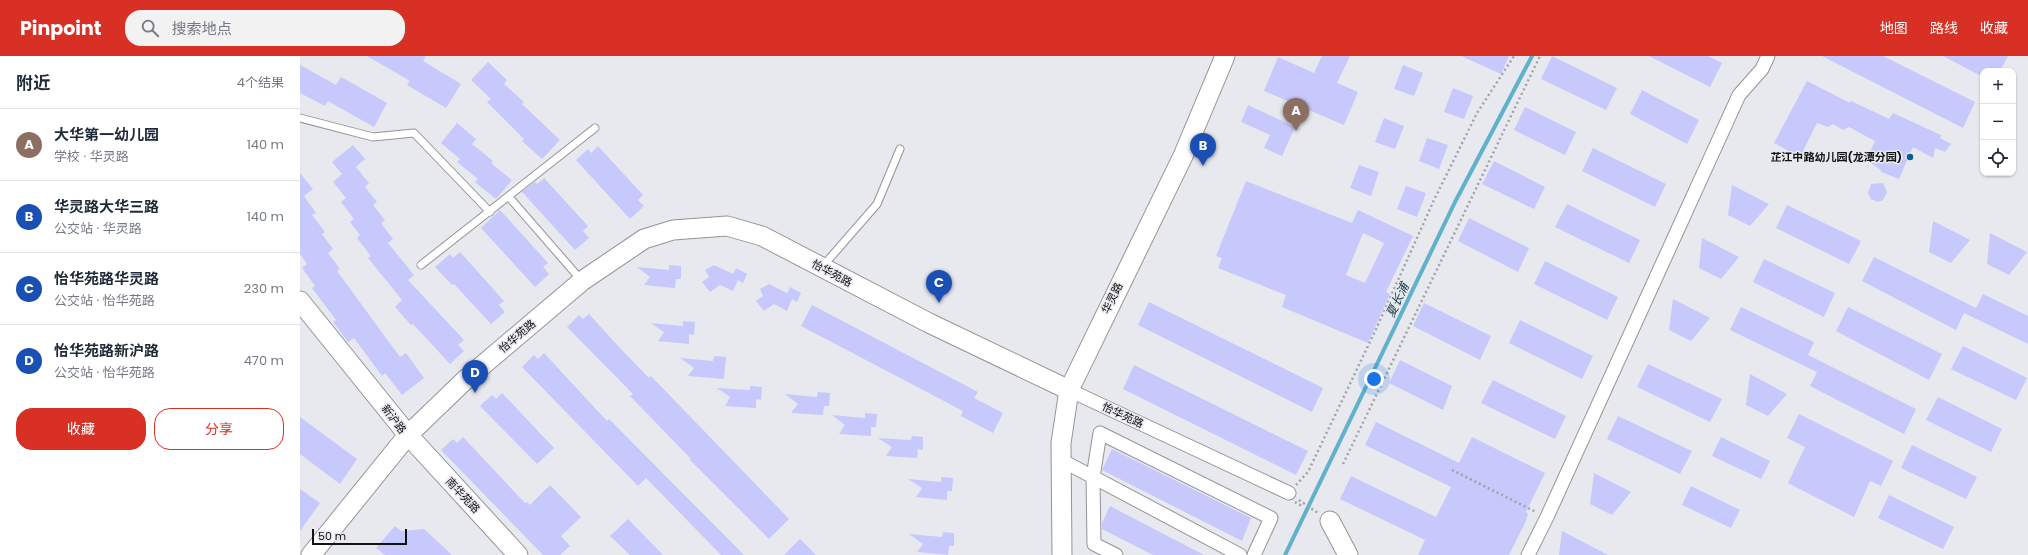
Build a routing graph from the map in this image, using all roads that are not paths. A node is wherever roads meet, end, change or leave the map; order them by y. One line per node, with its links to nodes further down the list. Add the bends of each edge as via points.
1 (1225, 56): 12 (street, 华灵路, via 1183,156)
2 (1768, 56): 25 (street, via 1762,69 1739,95)
3 (300, 118): 7 (lane, via 373,137 414,133)
4 (595, 128): 6 (lane)
5 (900, 149): 9 (lane, via 878,204)
6 (509, 197): 7 (lane); 10 (lane)
7 (490, 212): 8 (lane)
8 (421, 265)
9 (822, 268): 10 (street, 怡华苑路, via 762,236 727,226 673,230 644,239); 12 (street, 怡华苑路)
10 (582, 281): 13 (street, 怡华苑路, via 464,381)
11 (300, 301): 13 (street, 新沪路)
12 (1069, 390): 14 (street, 华灵路); 16 (street, 怡华苑路)
13 (408, 435): 18 (street, 新沪路); 19 (street, 南华苑路)
14 (1061, 460): 15 (street); 20 (street, 华灵路)
15 (1093, 477): 21 (street, via 1094,544); 22 (street); 23 (street, via 1100,432 1271,518)
16 (1289, 493)
17 (1330, 521): 24 (street)
18 (311, 555)
19 (518, 555)
20 (1062, 555)
21 (1116, 555)
22 (1240, 555)
23 (1254, 555)
24 (1348, 555)
25 (1528, 555)

